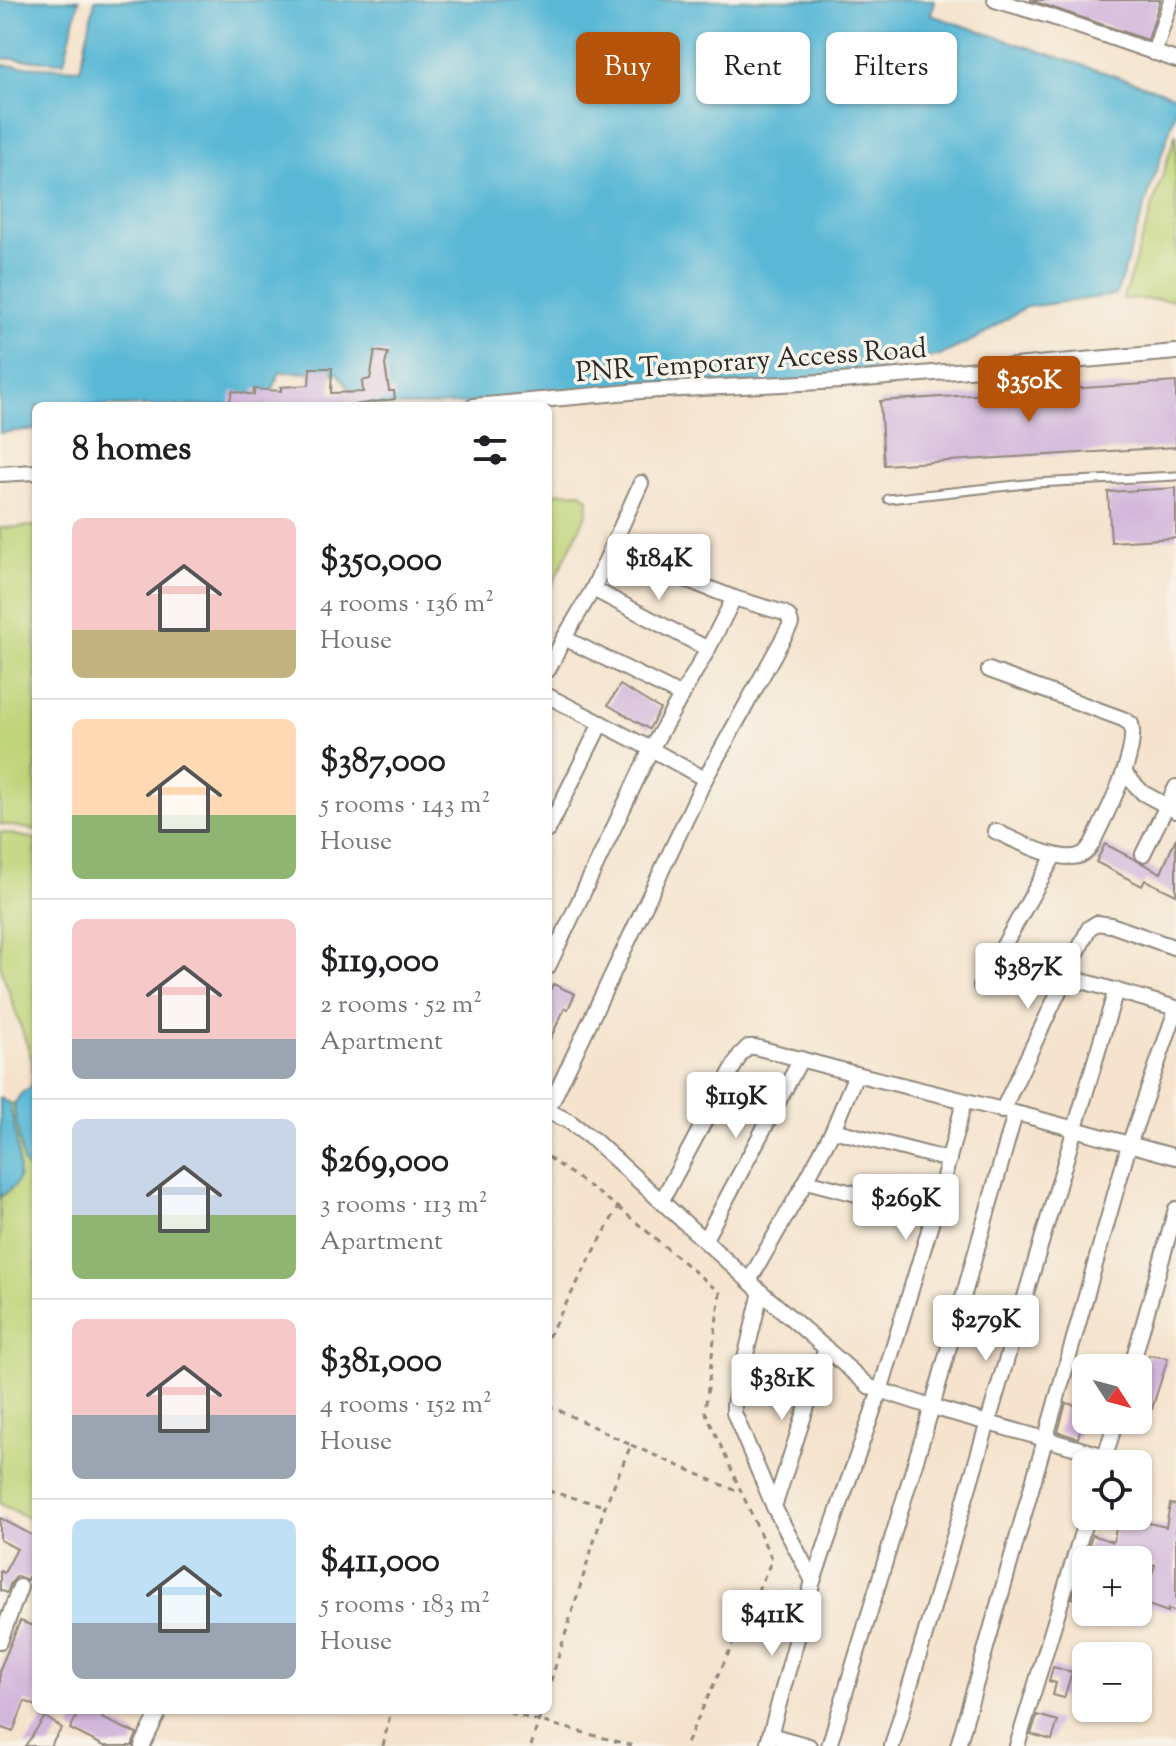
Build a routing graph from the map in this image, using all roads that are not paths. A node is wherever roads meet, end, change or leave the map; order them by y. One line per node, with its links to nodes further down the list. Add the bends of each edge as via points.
1 (995, 0): 3 (street)
2 (1171, 0): 3 (street)
3 (1154, 53): 4 (street)
4 (1176, 60)
5 (1176, 352): 6 (street, PNR Temporary Access Road)
6 (519, 402)
7 (32, 472): 8 (street)
8 (0, 474)
9 (1176, 476): 11 (lane, via 1035,483)
10 (641, 483): 12 (street)
11 (888, 499)
12 (610, 550): 13 (street); 14 (street)
13 (593, 589): 15 (street); 16 (street)
14 (734, 598): 16 (street); 24 (street, via 784,613 791,624)
15 (564, 638): 17 (street); 19 (street)
16 (708, 649): 19 (street)
17 (552, 662)
18 (989, 670): 23 (street, via 1131,724 1134,734)
19 (682, 696): 22 (street)
20 (552, 698): 21 (street)
21 (601, 723): 22 (street); 27 (street)
22 (651, 749): 24 (street); 32 (street)
23 (1124, 773): 26 (street, via 1143,793); 30 (street, via 1084,854)
24 (705, 779): 40 (street)
25 (1176, 787): 26 (street)
26 (1171, 809): 29 (street)
27 (552, 822)
28 (995, 831): 30 (street)
29 (1143, 854)
30 (1054, 856): 34 (street)
31 (1176, 948): 33 (street, via 1097,923 1089,928)
32 (552, 959)
33 (1065, 976): 35 (street); 41 (street)
34 (981, 986)
35 (1116, 990): 36 (street); 44 (street)
36 (1176, 1009): 45 (street)
37 (801, 1059): 38 (street); 49 (street, via 755,1047 740,1055); 52 (street)
38 (856, 1074): 39 (street); 43 (street)
39 (964, 1102): 41 (street); 47 (street)
40 (552, 1103)
41 (1009, 1112): 44 (street); 58 (street)
42 (552, 1113): 49 (street, via 595,1141)
43 (833, 1130): 47 (street); 48 (street)
44 (1075, 1130): 45 (street); 59 (street)
45 (1129, 1145): 46 (street); 60 (street)
46 (1176, 1157)
47 (949, 1160): 51 (street)
48 (806, 1181): 51 (street); 53 (street)
49 (662, 1200): 52 (street)
50 (1176, 1209): 56 (street)
51 (934, 1214): 57 (street)
52 (705, 1239): 53 (street)
53 (749, 1281): 54 (street)
54 (761, 1292): 55 (street); 62 (street, via 734,1413)
55 (826, 1348): 57 (street); 62 (street)
56 (1135, 1354)
57 (880, 1391): 58 (street); 64 (street)
58 (932, 1407): 59 (street); 71 (street)
59 (988, 1422): 60 (street); 72 (street)
60 (1045, 1439): 61 (street); 73 (street)
61 (1076, 1450)
62 (774, 1507): 64 (street)
63 (1083, 1530): 74 (street)
64 (813, 1581): 68 (street)
65 (20, 1587): 66 (street)
66 (0, 1641)
67 (158, 1714): 69 (street)
68 (768, 1741): 70 (street)
69 (142, 1746)
70 (809, 1746)
71 (829, 1746)
72 (892, 1746)
73 (958, 1746)
74 (1017, 1746)

